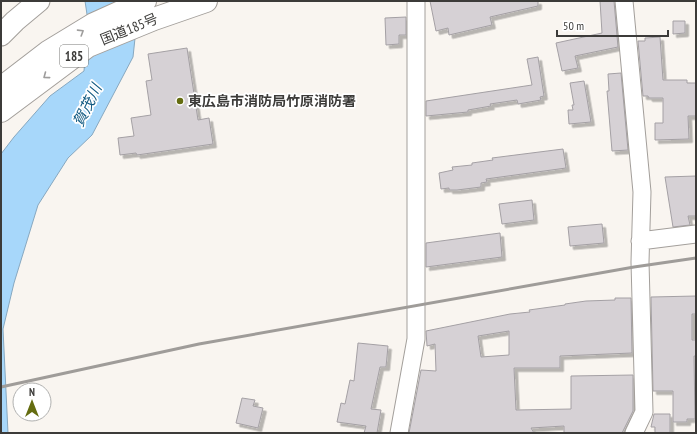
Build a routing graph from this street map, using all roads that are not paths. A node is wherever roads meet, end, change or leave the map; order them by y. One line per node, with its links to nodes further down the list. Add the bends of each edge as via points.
1 (33, 1): 7 (street)
2 (39, 1): 8 (street, via 15,20)
3 (206, 1): 6 (highway, 国道185号 / 185)
4 (416, 1): 13 (street, via 416,339)
5 (624, 1): 12 (street, via 642,192)
6 (150, 10): 9 (highway, 国道185号 / 185, one-way to 6, via 48,52 94,24); 10 (highway, 国道185号 / 185, one-way to 10, via 88,46)
7 (1, 21)
8 (1, 36)
9 (7, 82)
10 (2, 110)
11 (696, 234): 12 (street)
12 (640, 241): 14 (street, via 644,412)
13 (400, 433)
14 (634, 433)

